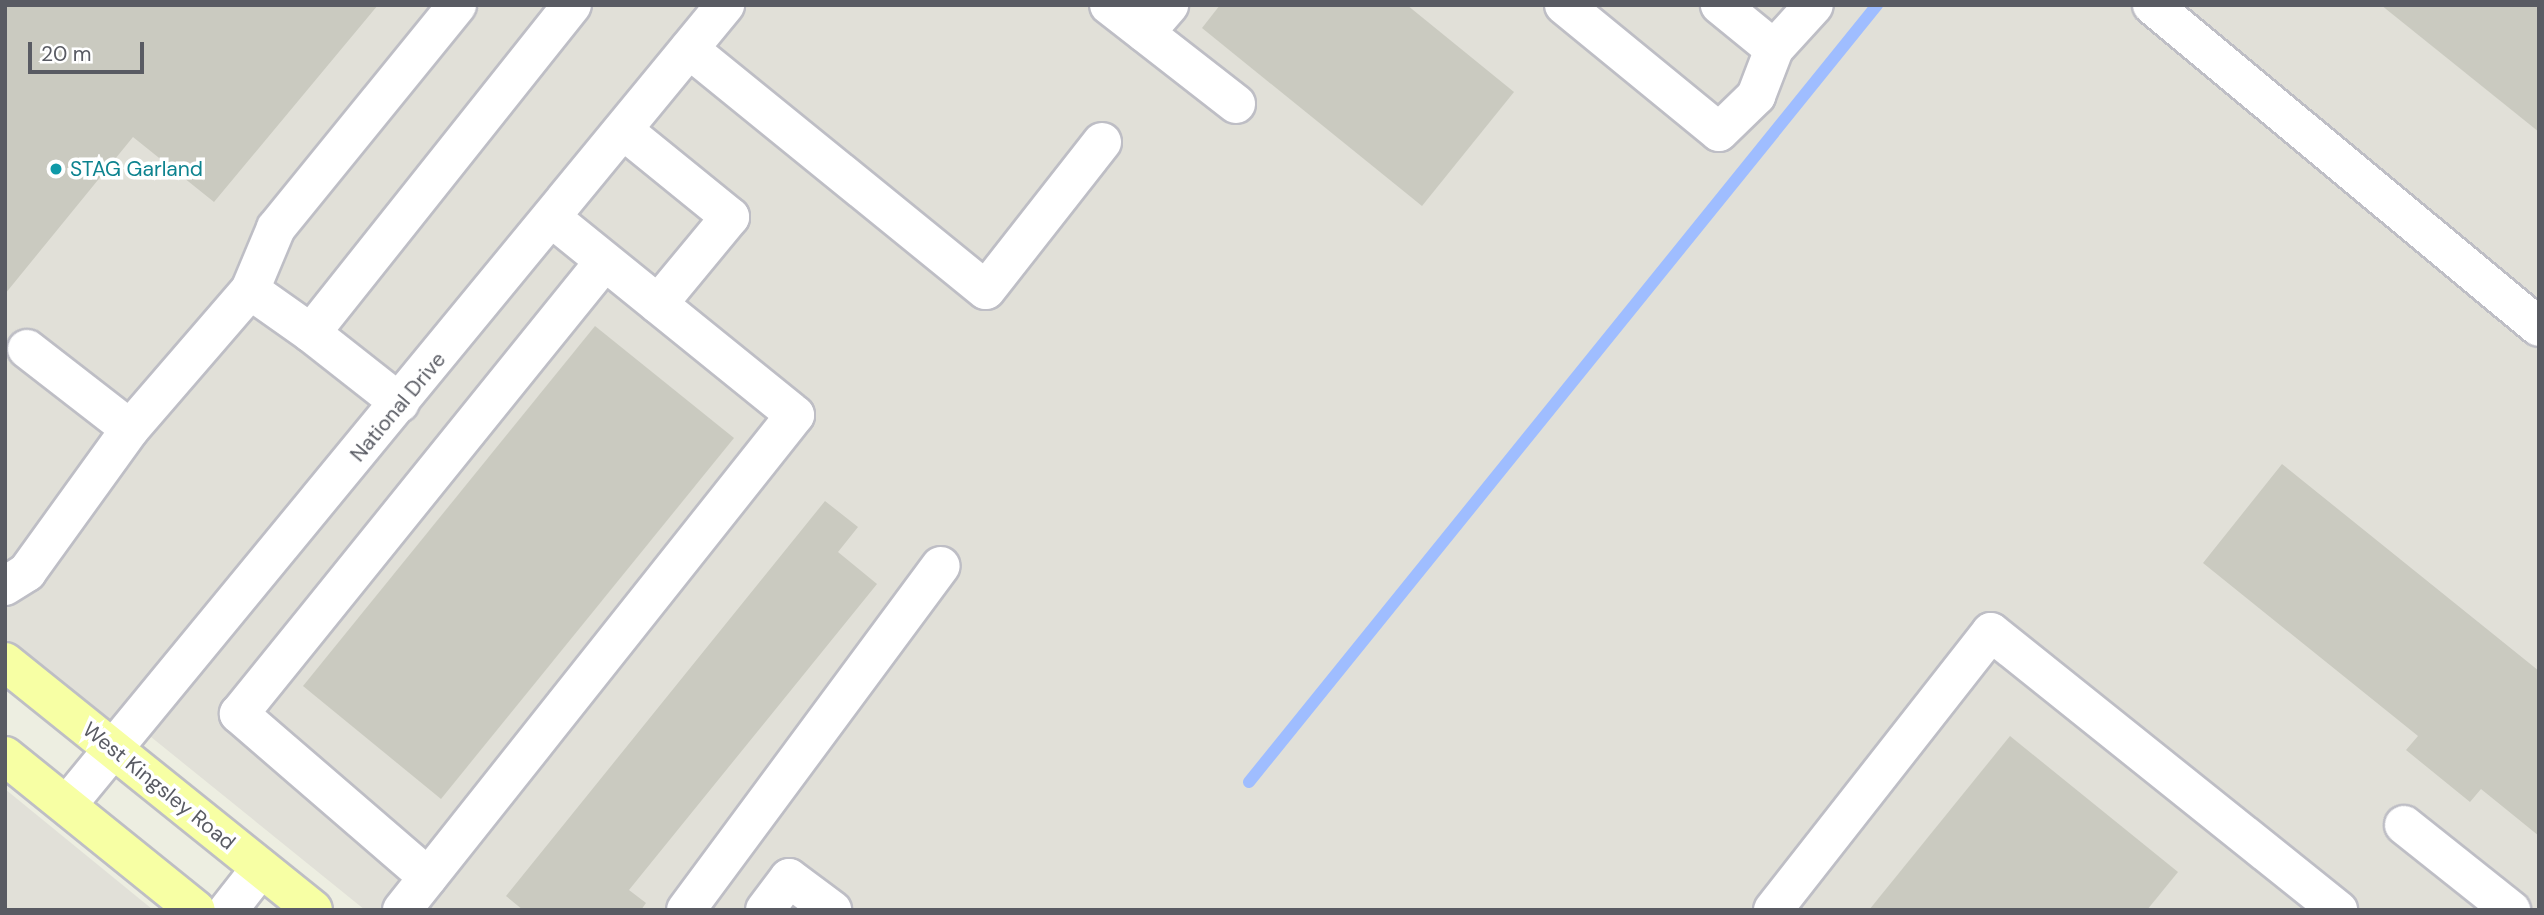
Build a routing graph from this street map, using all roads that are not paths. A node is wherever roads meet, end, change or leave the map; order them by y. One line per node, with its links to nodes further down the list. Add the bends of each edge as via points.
1 (457, 5): 17 (street, via 276,228)
2 (572, 5): 20 (street)
3 (724, 5): 10 (street, National Drive)
4 (1109, 5): 9 (street)
5 (1564, 5): 11 (street, via 1719,132 1756,96)
6 (1720, 5): 11 (street)
7 (1814, 5): 11 (street)
8 (2152, 5): 19 (street)
9 (1157, 19): 12 (street)
10 (689, 49): 13 (street, National Drive); 14 (street, via 986,290)
11 (1774, 49)
12 (1236, 104)
13 (623, 130): 15 (street, National Drive); 18 (street, via 730,216)
14 (1102, 142)
15 (552, 218): 16 (street); 22 (street, National Drive)
16 (604, 262): 18 (street); 32 (street, via 239,715)
17 (250, 290): 20 (street); 23 (street)
18 (658, 304): 32 (street, via 795,415)
19 (2539, 327)
20 (311, 333): 22 (street)
21 (27, 349): 23 (street)
22 (400, 403): 27 (street, National Drive)
23 (130, 429): 25 (street, via 27,572)
24 (941, 566): 37 (street)
25 (5, 586)
26 (5, 662): 27 (main road, West Kingsley Road)
27 (114, 749): 29 (street, National Drive); 31 (main road, West Kingsley Road)
28 (5, 755): 29 (main road)
29 (67, 805): 33 (main road)
30 (2404, 825): 42 (street)
31 (261, 868): 34 (street); 35 (main road, West Kingsley Road)
32 (428, 877): 36 (street)
33 (196, 910)
34 (228, 910)
35 (313, 910)
36 (402, 910)
37 (685, 910)
38 (765, 910): 39 (street, via 789,878)
39 (832, 910)
40 (1773, 910): 41 (street, via 1991,632)
41 (2338, 910)
42 (2511, 910)

